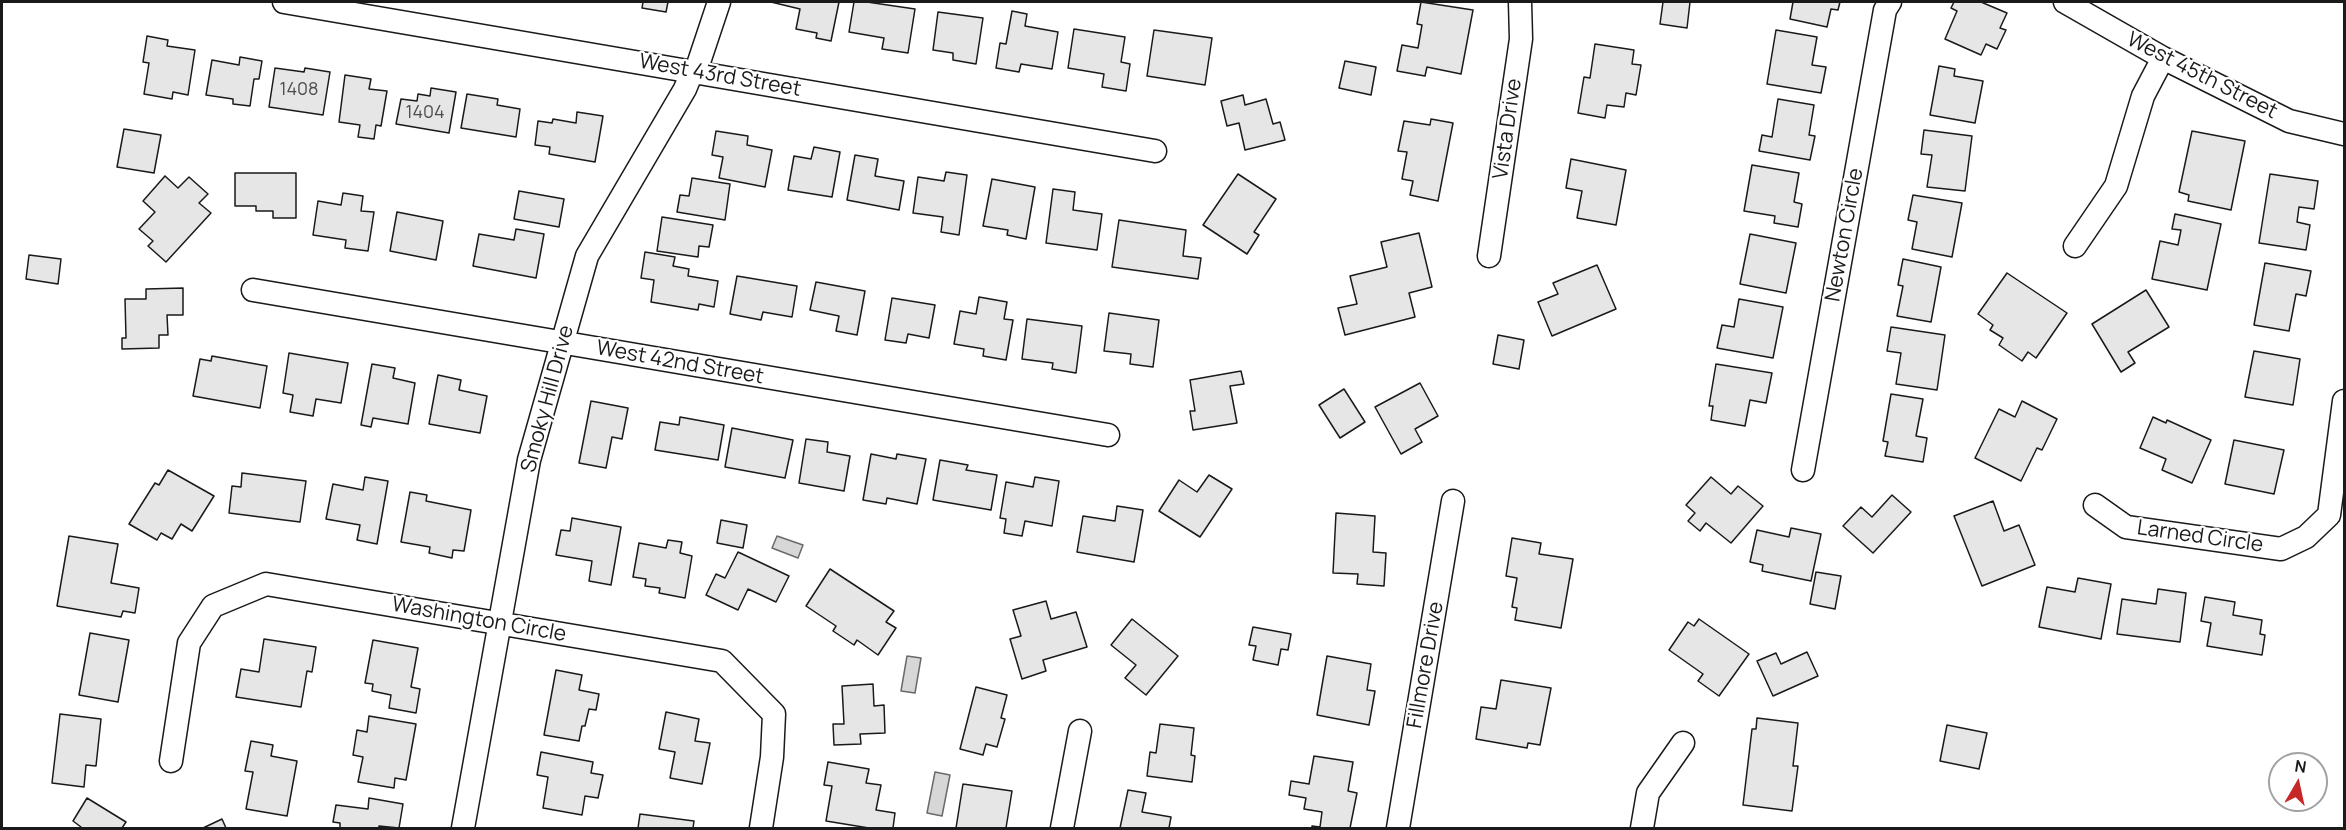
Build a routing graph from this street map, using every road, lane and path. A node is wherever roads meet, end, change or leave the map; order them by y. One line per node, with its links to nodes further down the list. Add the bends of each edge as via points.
1 (284, 2): 7 (street, West 43rd Street)
2 (719, 2): 7 (street, Smoky Hill Drive, via 696,71)
3 (1520, 2): 11 (street, Vista Drive, via 1521,39)
4 (1890, 2): 16 (street, Newton Circle, via 1885,10)
5 (2065, 2): 6 (street, West 45th Street)
6 (2163, 58): 8 (street, West 45th Street, via 2289,121); 10 (street, via 2143,96 2116,186)
7 (692, 72): 9 (street, West 43rd Street); 13 (street, Smoky Hill Drive, via 587,256)
8 (2344, 134)
9 (1155, 151)
10 (2075, 246)
11 (1489, 256)
12 (252, 290): 13 (street, West 42nd Street)
13 (562, 343): 15 (street, West 42nd Street); 19 (street, Smoky Hill Drive, via 530,460)
14 (2344, 401): 18 (street, Larned Circle, via 2330,515 2306,537 2281,549 2126,527)
15 (1108, 435)
16 (1803, 470)
17 (1454, 501): 26 (street, Fillmore Drive)
18 (2095, 505)
19 (499, 624): 22 (street, Washington Circle, via 266,584 213,606 189,643); 23 (street, Smoky Hill Drive); 24 (street, Washington Circle, via 722,661 774,714)
20 (1080, 731): 25 (street)
21 (1683, 743): 27 (street, via 1648,793)
22 (171, 761)
23 (463, 828)
24 (761, 828)
25 (1062, 828)
26 (1398, 828)
27 (1642, 828)

